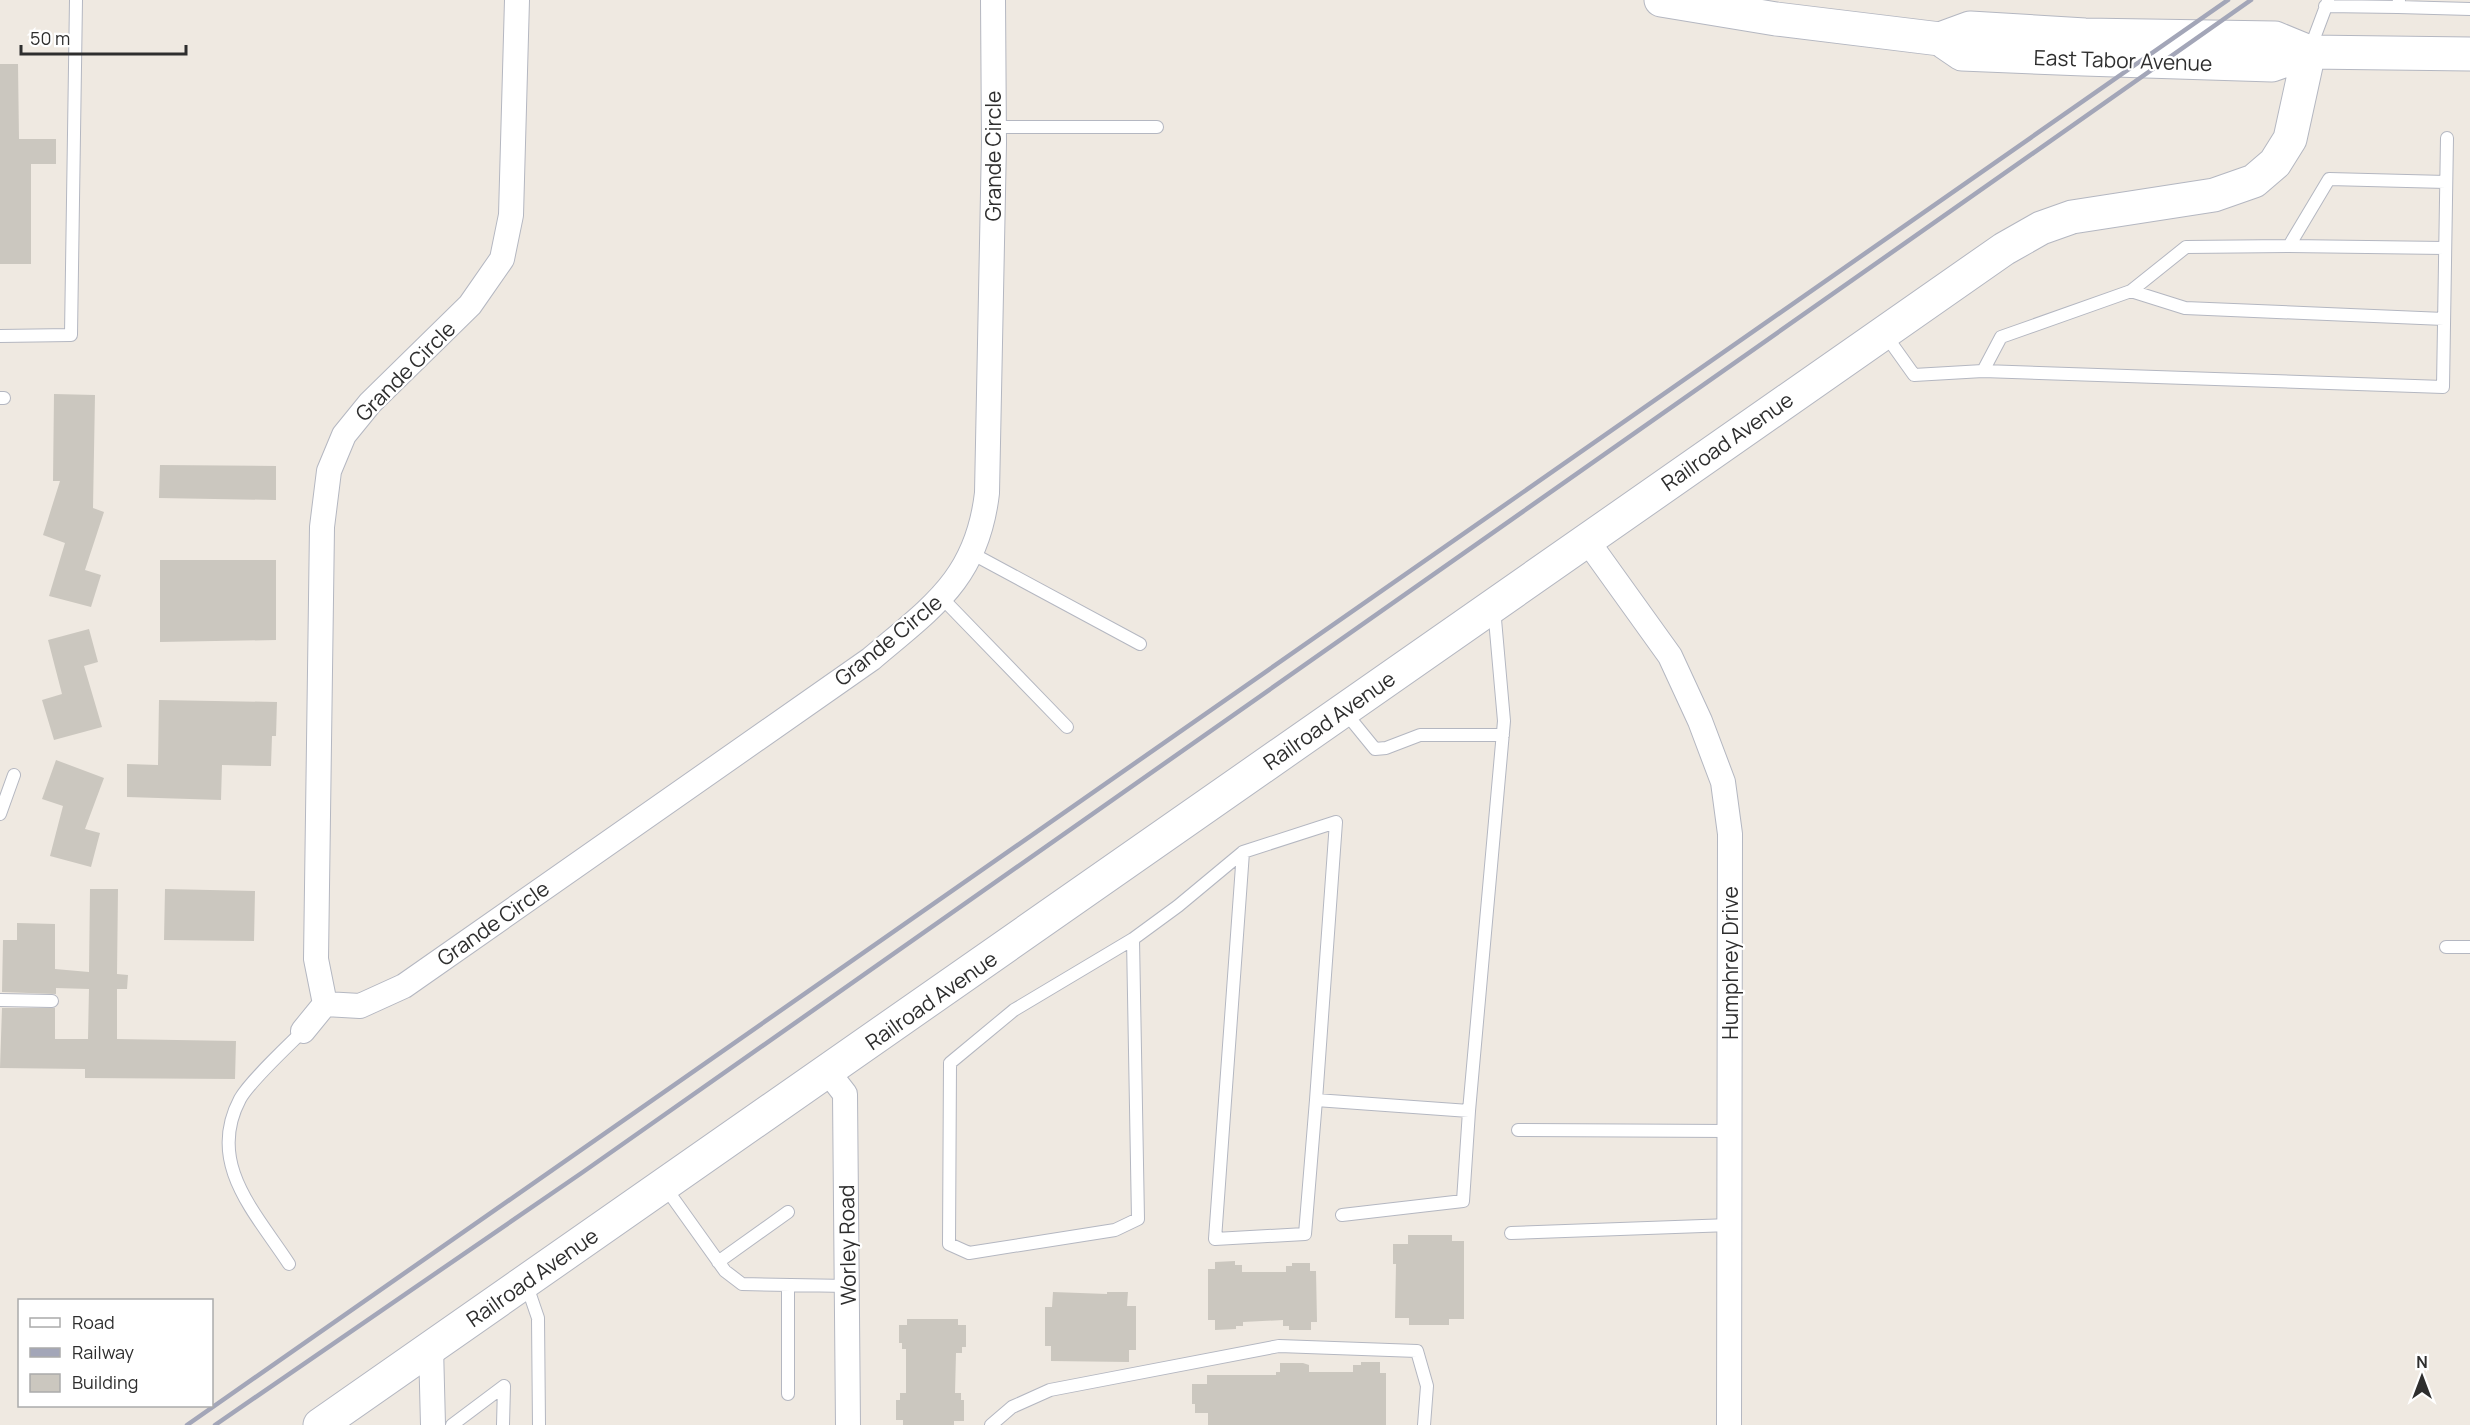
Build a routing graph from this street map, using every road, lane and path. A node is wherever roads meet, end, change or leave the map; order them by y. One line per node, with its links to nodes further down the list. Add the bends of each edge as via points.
1 (76, 0): 19 (lane, via 71,335)
2 (517, 0): 37 (street, Grande Circle, via 511,215 502,259 470,305 370,403 344,435 329,471 322,526 316,959)
3 (993, 0): 10 (street, Grande Circle)
4 (1661, 0): 8 (main road, East Tabor Avenue, via 1940,39 1970,28 2085,35 2275,38)
5 (2327, 3): 6 (lane); 8 (lane)
6 (2398, 4): 7 (lane)
7 (2464, 6)
8 (2309, 52): 9 (main road, East Tabor Avenue); 18 (main road, Railroad Avenue, via 2290,139 2275,163 2254,181 2214,195 2072,217 2041,228)
9 (2470, 54)
10 (994, 127): 11 (lane); 22 (street, Grande Circle, via 987,493 984,524)
11 (1157, 127)
12 (2447, 138): 13 (lane)
13 (2446, 182): 14 (lane, via 2329,179); 15 (lane)
14 (2289, 246): 15 (lane); 16 (lane, via 2186,247)
15 (2445, 248): 17 (lane)
16 (2131, 291): 17 (lane, via 2185,308); 20 (lane, via 2001,337)
17 (2444, 318): 20 (lane, via 2443,387)
18 (1883, 332): 20 (lane, via 1914,375); 21 (main road, Railroad Avenue)
19 (0, 336)
20 (1983, 371)
21 (1586, 539): 24 (main road, Railroad Avenue); 43 (street, Humphrey Drive, via 1670,656 1723,782 1730,834)
22 (973, 554): 23 (street, Grande Circle); 25 (lane)
23 (942, 598): 27 (lane); 37 (street, Grande Circle, via 871,659 404,986 360,1006)
24 (1494, 604): 26 (main road, Railroad Avenue); 28 (lane)
25 (1140, 644)
26 (1343, 710): 28 (lane, via 1375,748 1386,748 1420,735); 39 (main road, Railroad Avenue)
27 (1067, 727)
28 (1503, 735): 41 (lane)
29 (14, 775): 30 (lane)
30 (0, 814)
31 (1243, 852): 32 (lane); 40 (lane, via 1335,822); 40 (lane, via 1215,1239 1305,1234)
32 (1133, 939): 32 (lane, via 1138,1219 1115,1230 969,1253 949,1244 950,1063 1014,1010)
33 (2446, 947): 34 (lane)
34 (2470, 947)
35 (0, 1000): 36 (lane)
36 (52, 1001)
37 (325, 1004): 38 (street)
38 (303, 1031): 50 (lane, via 241,1097 228,1128 234,1181)
39 (828, 1072): 44 (main road, Railroad Avenue); 53 (street, Worley Road, via 845,1094)
40 (1316, 1100): 41 (lane)
41 (1469, 1111): 46 (lane, via 1463,1201)
42 (1518, 1131): 43 (lane)
43 (1730, 1131): 47 (street, Humphrey Drive)
44 (664, 1186): 49 (lane); 51 (main road, Railroad Avenue)
45 (788, 1212): 49 (lane)
46 (1342, 1215)
47 (1730, 1225): 48 (lane); 64 (street, Humphrey Drive)
48 (1511, 1233)
49 (718, 1262): 52 (lane, via 742,1284)
50 (289, 1264)
51 (525, 1282): 54 (main road, Railroad Avenue); 60 (lane, via 538,1318)
52 (788, 1285): 53 (lane); 55 (lane)
53 (848, 1286): 61 (street, Worley Road)
54 (431, 1347): 56 (main road, Railroad Avenue); 57 (street)
55 (788, 1394)
56 (326, 1423)
57 (433, 1425)
58 (452, 1425): 59 (lane, via 504,1386)
59 (503, 1425)
60 (539, 1425)
61 (848, 1425)
62 (991, 1425): 63 (lane, via 1012,1407 1050,1390 1279,1346 1417,1351 1427,1386)
63 (1424, 1425)
64 (1729, 1425)

